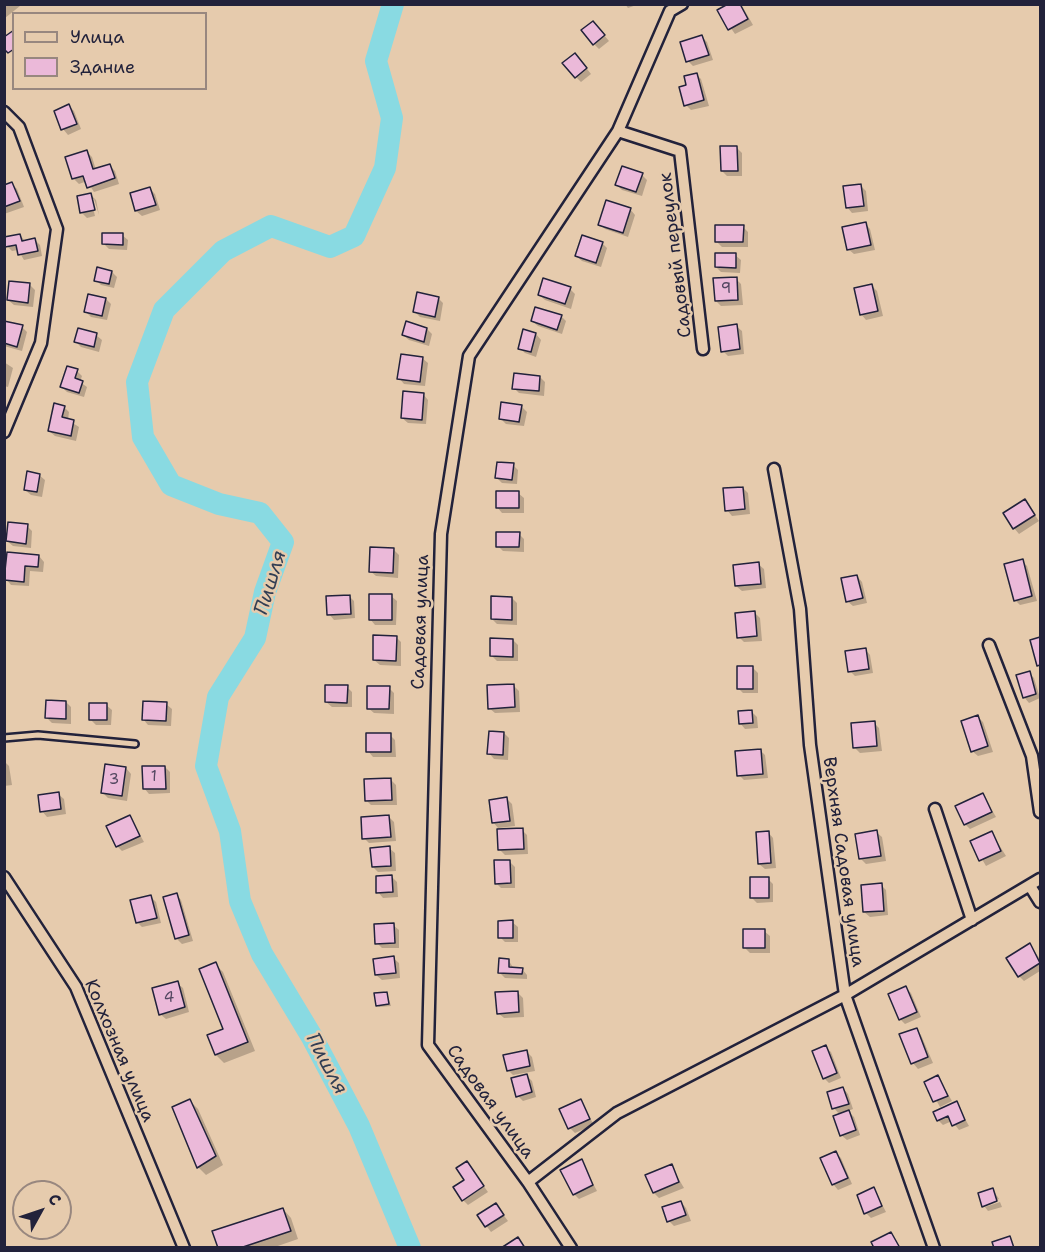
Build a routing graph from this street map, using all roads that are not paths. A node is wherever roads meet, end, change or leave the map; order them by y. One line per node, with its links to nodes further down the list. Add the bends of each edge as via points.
1 (682, 4): 2 (street)
2 (669, 8): 4 (street, Садовая улица)
3 (4, 112): 6 (street, via 19,127 57,229 41,343)
4 (618, 131): 5 (street, Садовый переулок, via 680,152); 19 (street, Садовая улица, via 469,356 441,534 428,1045)
5 (704, 349)
6 (4, 432)
7 (774, 469): 18 (street, Верхняя Садовая улица, via 800,609 810,745)
8 (989, 645): 12 (street, via 1032,756)
9 (4, 738): 10 (lane, via 38,735)
10 (135, 744)
11 (935, 808): 17 (street)
12 (1041, 812)
13 (4, 877): 20 (street, Колхозная улица, via 76,987)
14 (1041, 879): 15 (street)
15 (1030, 886): 16 (street); 17 (street)
16 (1041, 902)
17 (972, 920): 18 (street)
18 (845, 995): 19 (street, via 617,1113); 22 (street, Верхняя Садовая улица)
19 (528, 1182): 21 (street, Садовая улица)
20 (184, 1248)
21 (571, 1248)
22 (934, 1248)

